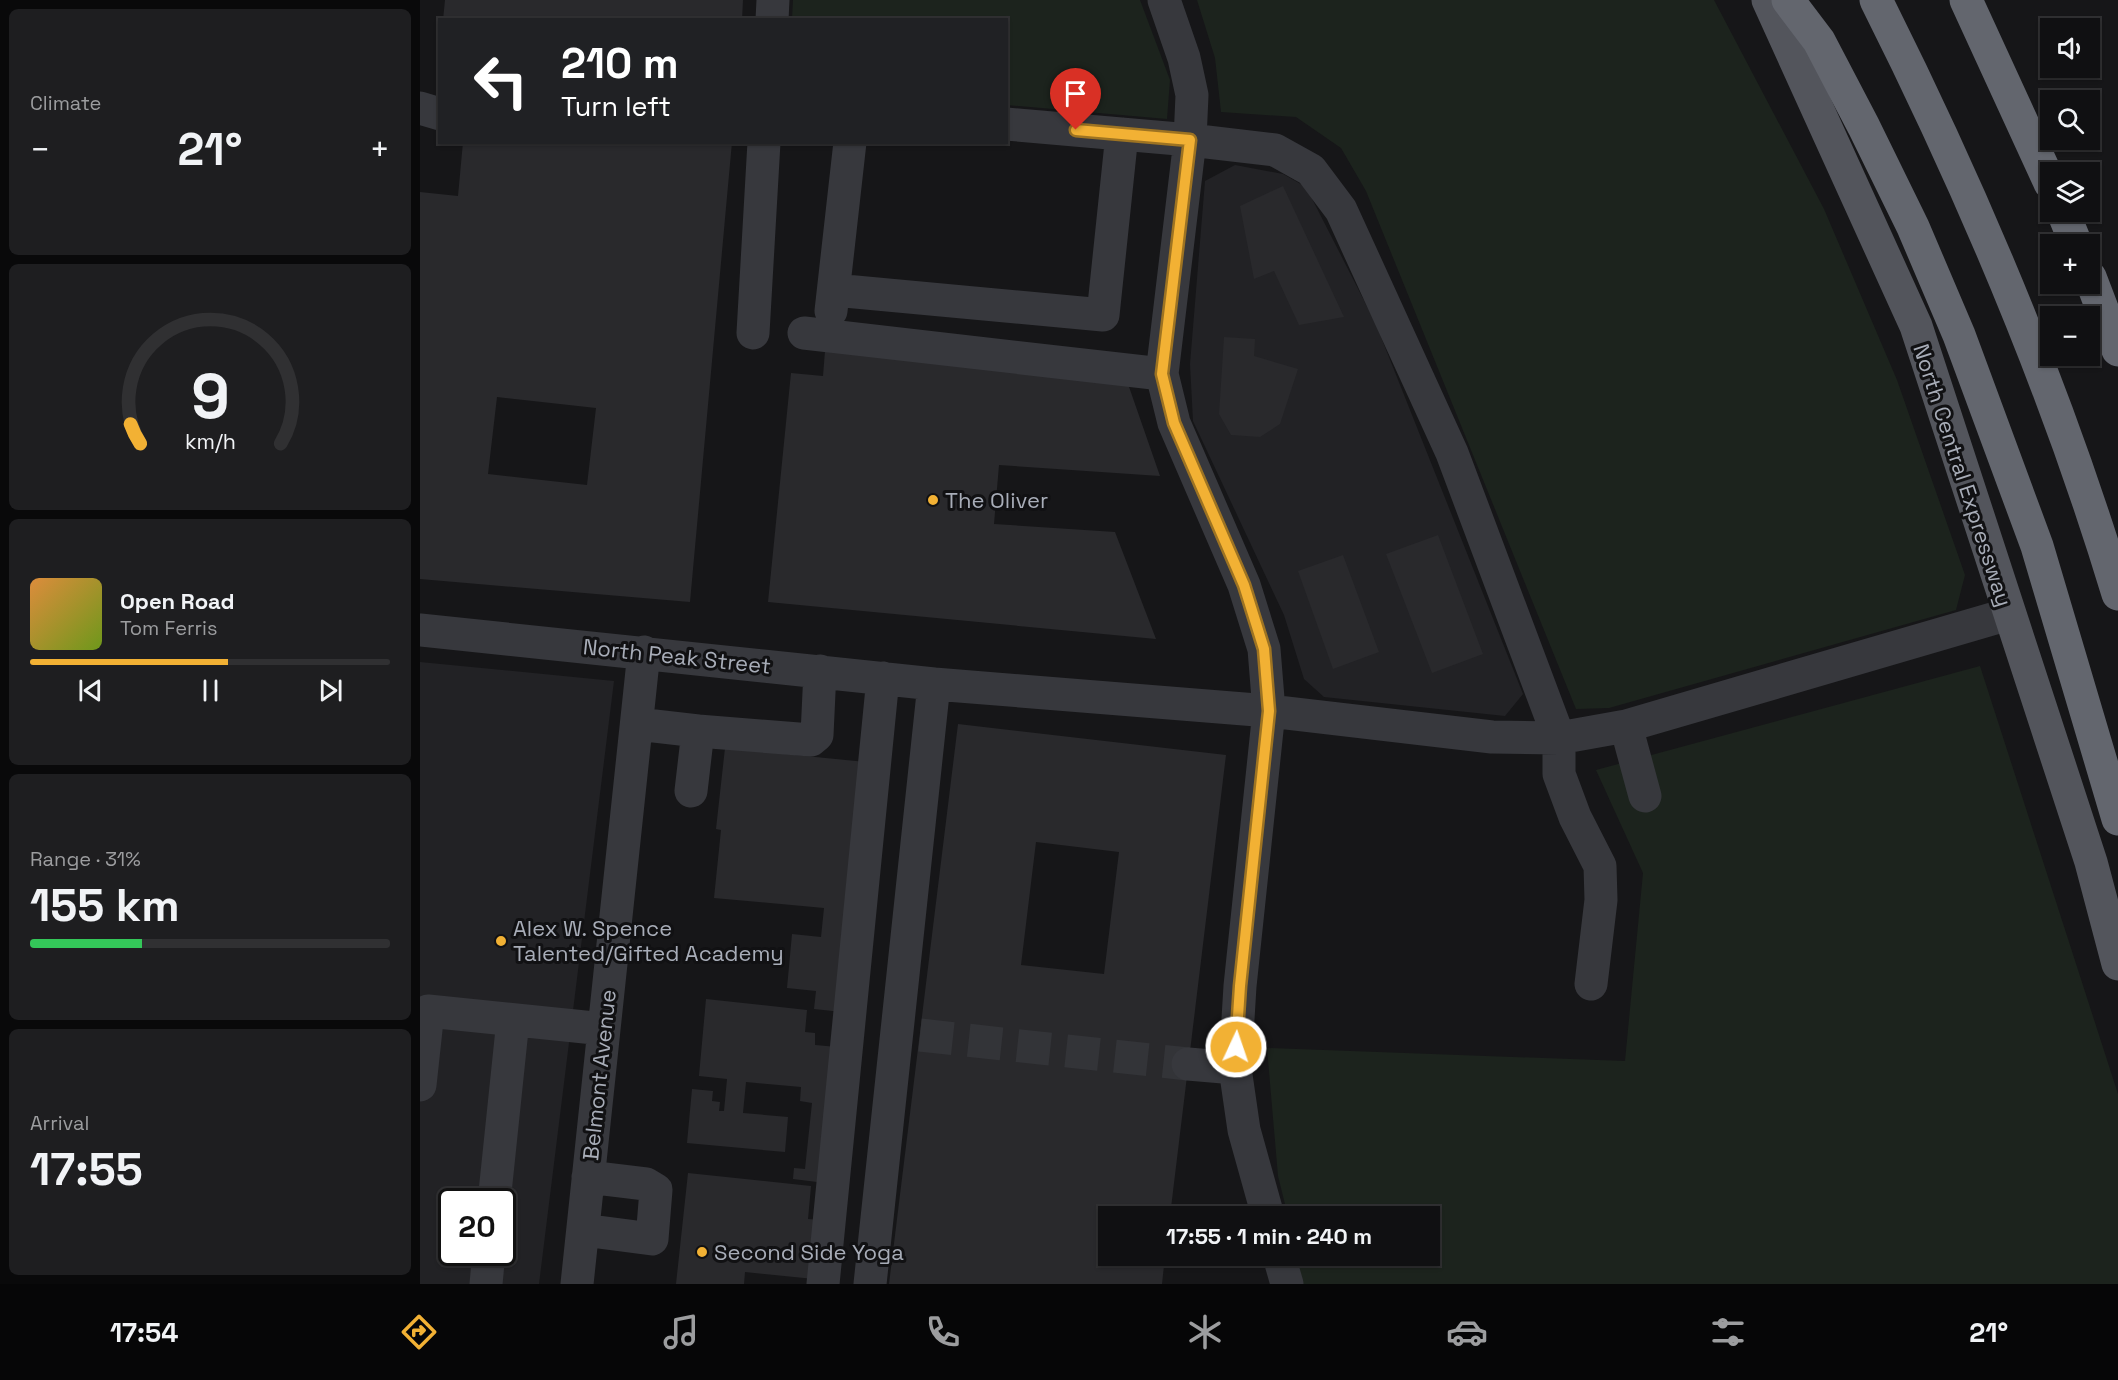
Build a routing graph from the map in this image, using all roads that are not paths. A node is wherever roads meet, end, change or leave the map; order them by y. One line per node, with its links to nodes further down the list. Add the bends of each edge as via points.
1 (773, 0): 7 (street)
2 (1164, 0): 12 (street, via 1192,95)
3 (1768, 0): 22 (main road, North Central Expressway, via 1916,326)
4 (1788, 0): 35 (highway, via 1819,41 1864,127 1913,227 1959,335 2037,546)
5 (1876, 0): 21 (highway, via 1929,105 1996,258 2058,414)
6 (1966, 0): 15 (highway)
7 (772, 18)
8 (420, 108): 9 (street)
9 (438, 113)
10 (1008, 124): 11 (street)
11 (1122, 134): 12 (street); 16 (street, via 1103,315)
12 (1190, 140): 20 (street); 32 (street, via 1275,150 1311,170 1341,210 1452,453)
13 (764, 144): 18 (street)
14 (850, 144): 16 (street)
15 (2040, 162)
16 (834, 290): 20 (street, via 816,334 864,347)
17 (2097, 294): 19 (highway)
18 (753, 333)
19 (2118, 350)
20 (1162, 374): 28 (street, via 1174,423 1244,585 1264,649)
21 (2118, 594)
22 (2008, 614): 30 (street, North Peak Street); 36 (main road, North Central Expressway, via 2091,862)
23 (420, 630): 24 (street, North Peak Street)
24 (644, 652): 25 (street, North Peak Street); 29 (street, Belmont Avenue)
25 (820, 671): 26 (street, North Peak Street); 31 (street, via 817,735 811,740)
26 (883, 678): 27 (street, North Peak Street); 51 (street)
27 (934, 684): 28 (street, North Peak Street); 52 (street, via 908,1034)
28 (1269, 711): 32 (street, North Peak Street, via 1492,737); 41 (street)
29 (637, 724): 31 (street); 39 (street, Belmont Avenue)
30 (1626, 726): 32 (street, North Peak Street); 34 (street)
31 (698, 731): 33 (street)
32 (1559, 738): 37 (street, via 1559,774 1600,866 1602,900)
33 (691, 791)
34 (1645, 796)
35 (2118, 819)
36 (2118, 964)
37 (1592, 984)
38 (513, 1020): 39 (street); 42 (street, via 428,1011); 44 (street)
39 (604, 1029): 43 (street, Belmont Avenue)
40 (1188, 1064): 41 (street)
41 (1235, 1068): 45 (street, via 1245,1130)
42 (420, 1085)
43 (588, 1177): 46 (street, Belmont Avenue); 46 (street, via 646,1184 656,1190 652,1239)
44 (495, 1188)
45 (1265, 1206)
46 (583, 1230): 50 (street, Belmont Avenue)
47 (488, 1266): 49 (street)
48 (1282, 1266): 53 (street)
49 (486, 1284)
50 (577, 1284)
51 (823, 1284)
52 (870, 1284)
53 (1287, 1284)

